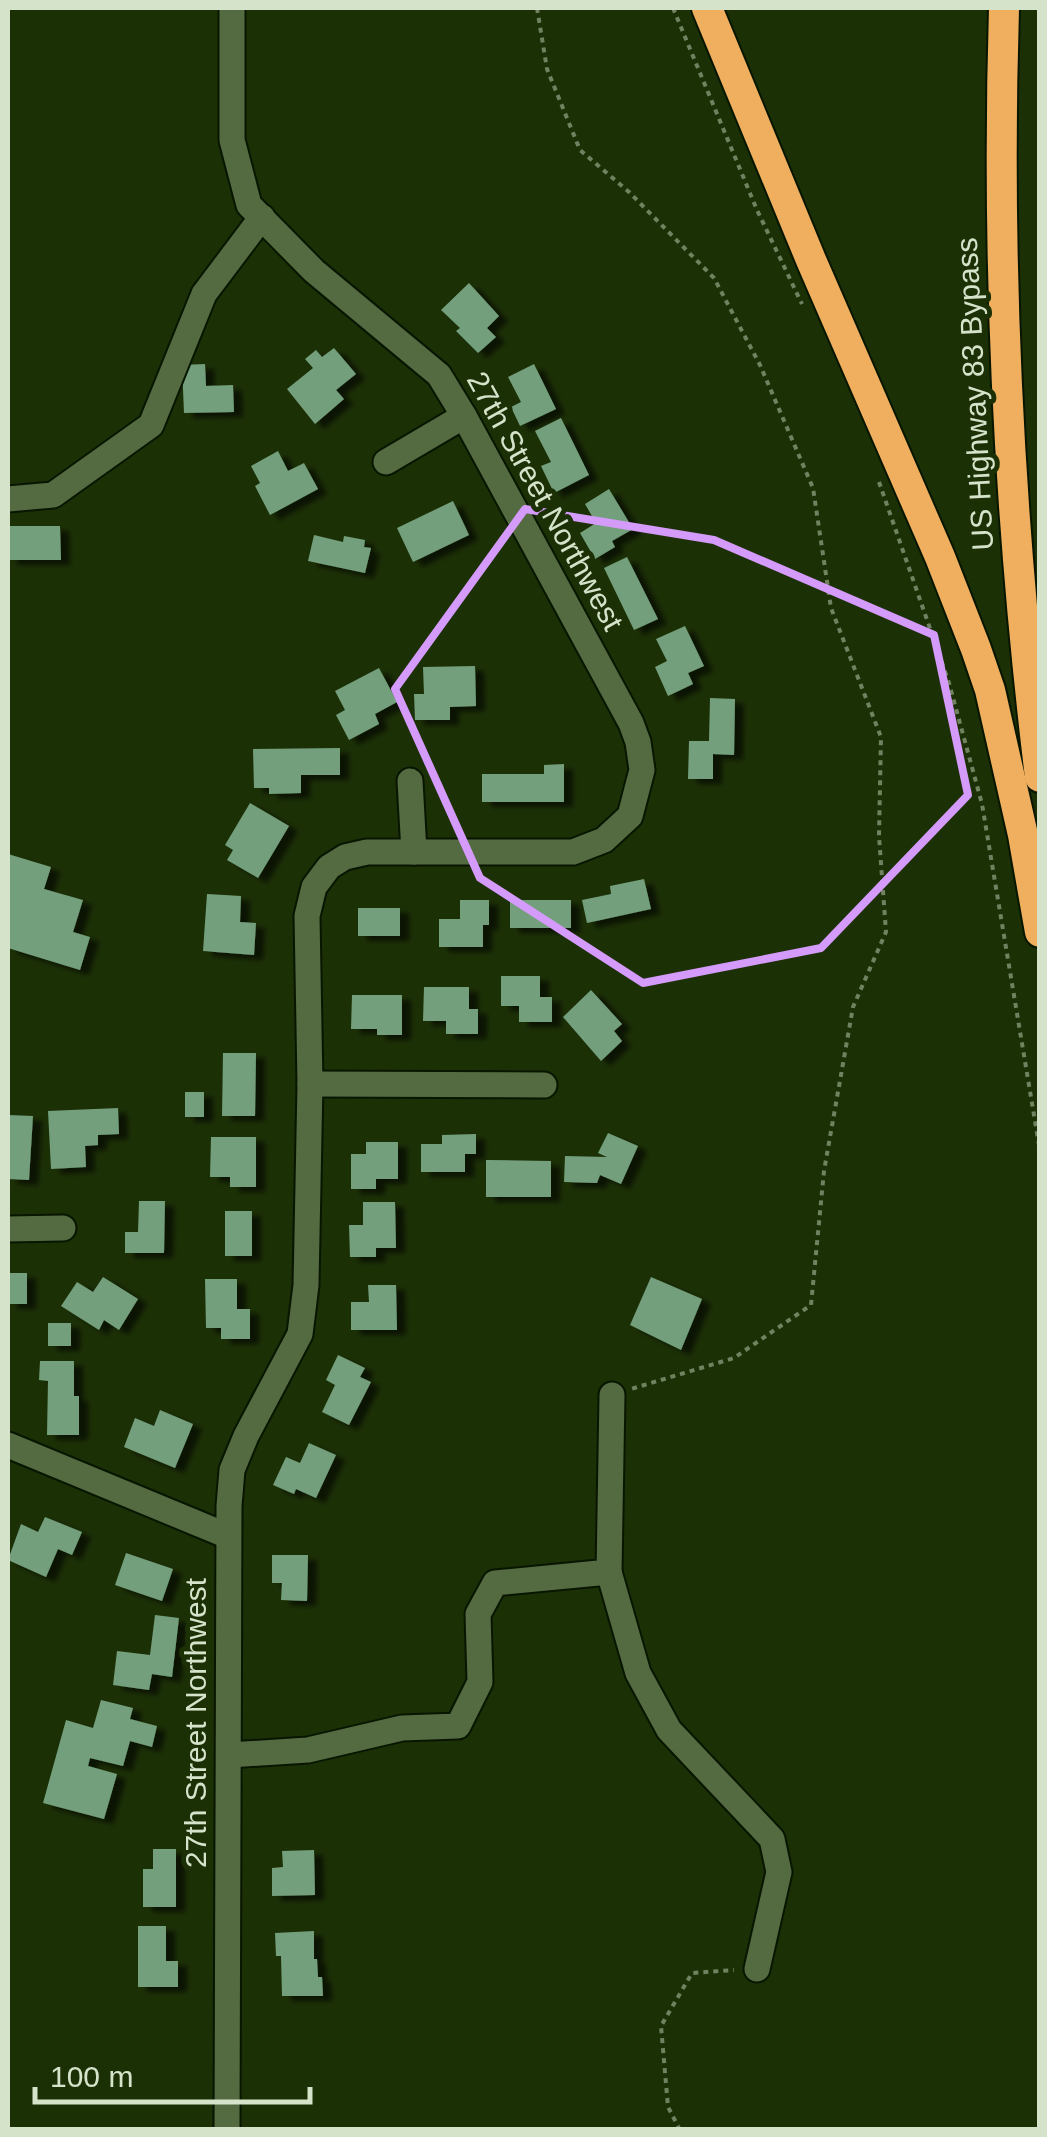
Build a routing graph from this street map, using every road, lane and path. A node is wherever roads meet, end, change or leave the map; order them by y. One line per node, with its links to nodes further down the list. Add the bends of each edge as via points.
1 (232, 8): 6 (street, 27th Street Northwest, via 232,140 250,205)
2 (538, 8): 21 (path, via 547,70 580,150 714,278 760,365 813,488 831,608 881,738 886,932 852,1007 824,1171 811,1305 734,1358)
3 (673, 8): 7 (path)
4 (707, 8): 15 (highway, via 976,649)
5 (1004, 14): 12 (highway, US Highway 83 Bypass, via 1000,214 1008,402)
6 (262, 217): 8 (street, 27th Street Northwest, via 439,375); 11 (street, via 204,294 151,425 53,495)
7 (805, 310)
8 (464, 416): 9 (street); 14 (street, 27th Street Northwest, via 631,723 642,770 630,816 604,840 574,852)
9 (386, 462)
10 (879, 482): 18 (path, via 950,682 982,804)
11 (8, 499)
12 (1040, 777)
13 (410, 781): 14 (street)
14 (414, 852): 16 (street, via 345,857 314,888 307,916)
15 (1040, 932)
16 (310, 1084): 17 (street); 23 (street, 27th Street Northwest, via 300,1334 232,1470)
17 (544, 1085)
18 (1040, 1151)
19 (63, 1228): 20 (street)
20 (8, 1229)
21 (612, 1395): 24 (street)
22 (8, 1444): 23 (street)
23 (228, 1536): 25 (street, 27th Street Northwest)
24 (610, 1572): 25 (street, via 495,1583 478,1614 480,1682 458,1726 402,1728 308,1750); 26 (street, via 638,1673 669,1730 772,1839 778,1872)
25 (229, 1755): 27 (street, 27th Street Northwest)
26 (757, 1969): 28 (path, via 692,1973 662,2026 668,2107)
27 (226, 2130)
28 (680, 2130)

